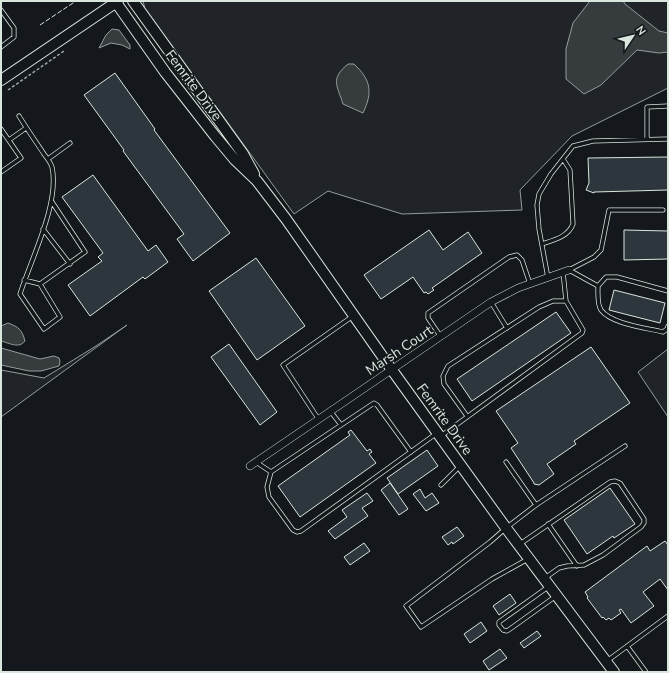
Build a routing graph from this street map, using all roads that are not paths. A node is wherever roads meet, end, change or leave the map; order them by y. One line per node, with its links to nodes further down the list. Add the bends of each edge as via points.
1 (116, 1): 5 (street); 17 (street, Femrite Drive, via 215,136)
2 (133, 1): 17 (street, Femrite Drive, via 243,154)
3 (1, 10): 4 (lane, via 14,28 14,37)
4 (1, 47)
5 (1, 80)
6 (668, 106): 12 (lane, via 647,107)
7 (19, 116): 8 (lane)
8 (26, 128): 11 (lane); 14 (lane)
9 (1, 129): 11 (lane)
10 (668, 139): 12 (lane)
11 (9, 140): 16 (lane, via 21,158)
12 (647, 140): 15 (lane, via 593,141 573,146)
13 (70, 143): 14 (lane)
14 (48, 159): 18 (lane, via 52,166)
15 (563, 159): 21 (lane, via 539,194 537,205); 21 (lane, via 570,170 572,224 564,236)
16 (1, 172)
17 (257, 181): 32 (street, Femrite Drive)
18 (52, 202): 20 (lane); 22 (lane, via 85,252)
19 (663, 210): 23 (lane, via 609,210 601,250)
20 (43, 229): 22 (lane); 25 (lane)
21 (542, 244): 24 (lane)
22 (70, 264): 26 (lane)
23 (566, 271): 24 (street, Marsh Court); 28 (lane); 30 (lane)
24 (548, 278): 27 (street, Marsh Court)
25 (24, 280): 26 (lane); 26 (lane, via 20,294 44,329 60,317)
26 (40, 284)
27 (530, 284): 31 (street, Marsh Court); 35 (lane, via 522,260 517,255 509,257 428,313 428,318)
28 (598, 286): 29 (lane, via 606,277 617,277); 33 (lane, via 601,310 608,317 663,332)
29 (668, 291)
30 (566, 301): 34 (lane, via 553,301 539,307); 38 (lane, via 581,325 582,333)
31 (491, 302): 34 (lane); 35 (street, Marsh Court)
32 (354, 315): 36 (street, Femrite Drive); 39 (lane, via 283,365)
33 (668, 326)
34 (507, 328): 38 (lane, via 448,366 443,376 444,384)
35 (442, 336): 36 (street, Marsh Court)
36 (392, 370): 37 (street, Marsh Court); 41 (street, Femrite Drive)
37 (332, 412): 39 (street, Marsh Court); 40 (lane)
38 (467, 416): 41 (lane)
39 (319, 420): 45 (street, Marsh Court)
40 (341, 425): 43 (lane, via 370,405 378,405); 47 (lane)
41 (439, 434): 43 (lane); 46 (street, Femrite Drive)
42 (625, 446): 49 (lane)
43 (411, 452): 47 (lane, via 297,532 268,496 267,487)
44 (506, 462): 49 (lane)
45 (253, 464): 47 (lane)
46 (461, 465): 48 (lane); 51 (street, Femrite Drive)
47 (272, 472)
48 (441, 485)
49 (536, 505): 51 (lane)
50 (548, 524): 52 (lane); 54 (lane); 54 (lane, via 610,482 620,483 644,519 644,523 603,555)
51 (506, 528): 52 (street, Femrite Drive); 53 (lane, via 406,606 420,627 492,579)
52 (519, 544): 53 (street, Femrite Drive)
53 (529, 558): 55 (street, Femrite Drive)
54 (577, 566): 55 (lane, via 559,568)
55 (547, 582): 56 (street, Femrite Drive); 56 (lane, via 499,622 499,625 507,631)
56 (557, 596): 59 (street, Femrite Drive)
57 (668, 616): 58 (lane)
58 (627, 646): 59 (lane); 61 (lane)
59 (607, 662): 60 (street, Femrite Drive)
60 (614, 672)
61 (646, 672)

